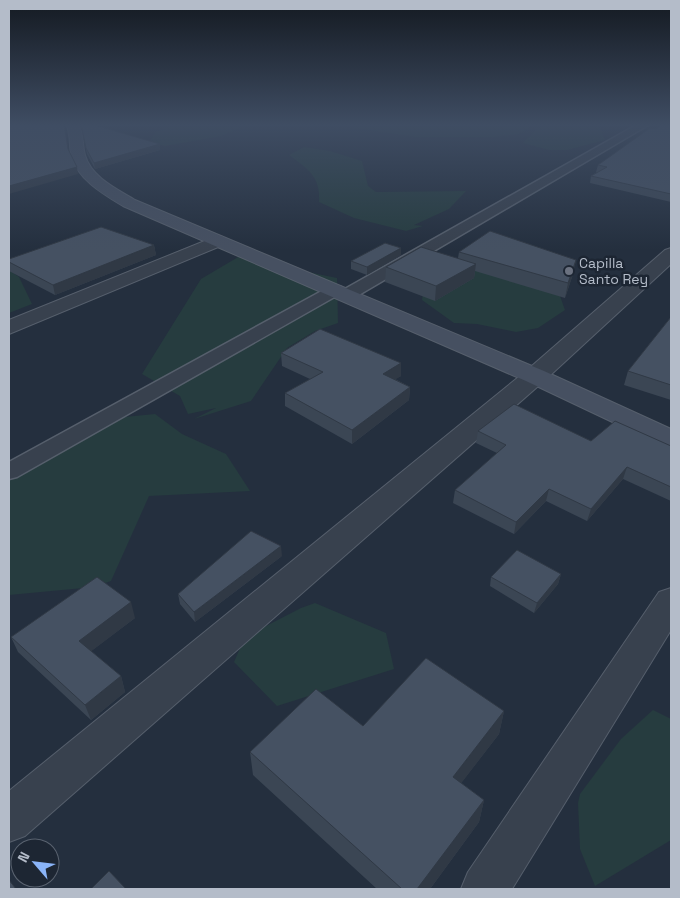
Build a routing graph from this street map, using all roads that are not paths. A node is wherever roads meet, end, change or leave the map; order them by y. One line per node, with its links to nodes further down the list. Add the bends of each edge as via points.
1 (82, 166): 3 (main road, via 108,191 129,203)
2 (569, 166): 5 (lane)
3 (217, 241): 5 (main road); 6 (street)
4 (671, 254): 7 (street)
5 (341, 292): 7 (main road); 9 (lane)
6 (9, 328)
7 (535, 376): 8 (main road); 11 (street)
8 (671, 439)
9 (9, 472)
10 (671, 601): 12 (street)
11 (9, 820)
12 (485, 889)

